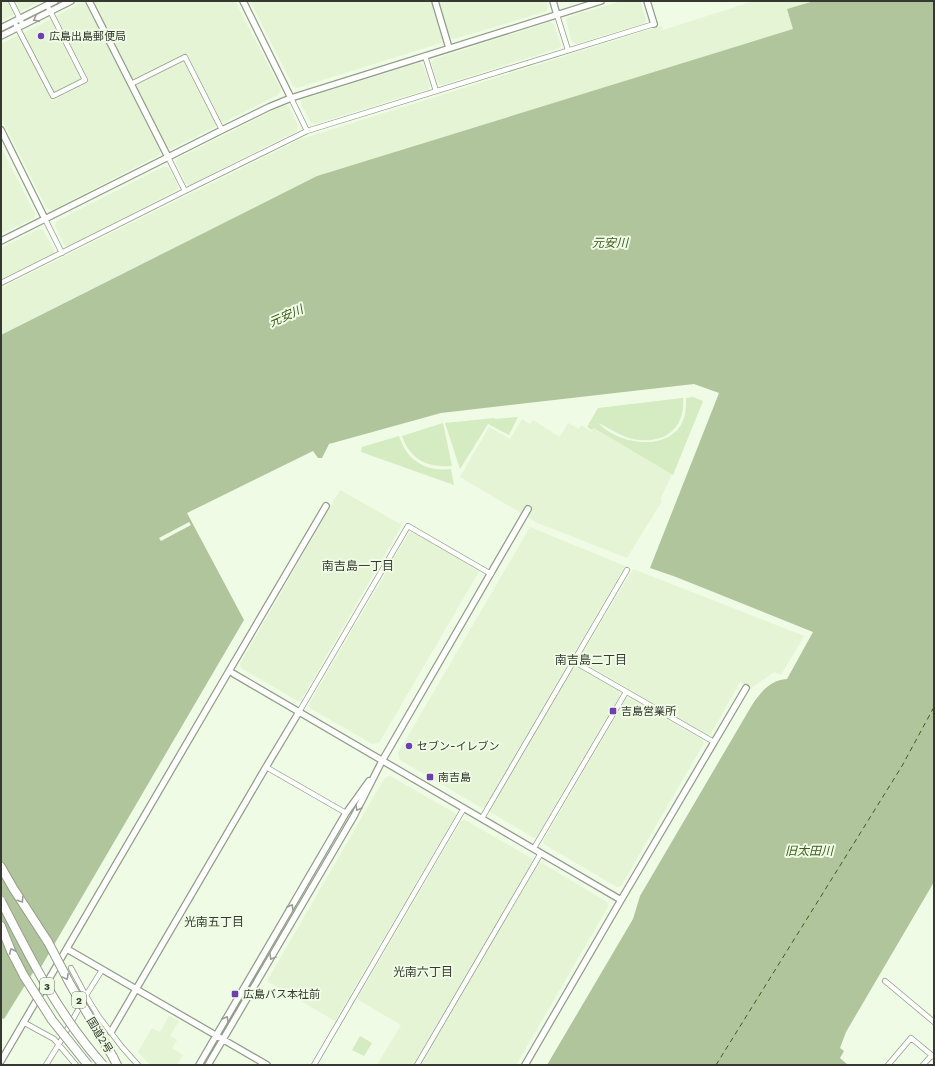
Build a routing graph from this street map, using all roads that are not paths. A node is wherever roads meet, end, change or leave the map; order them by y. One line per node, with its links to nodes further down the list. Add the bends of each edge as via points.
1 (11, 1): 13 (street)
2 (55, 1): 10 (street)
3 (70, 1): 11 (street)
4 (88, 1): 21 (street)
5 (243, 1): 23 (street)
6 (435, 1): 18 (street)
7 (553, 1): 12 (street)
8 (601, 1): 12 (street)
9 (647, 1): 14 (street)
10 (47, 5): 11 (street); 13 (street)
11 (51, 11): 15 (street, one-way to 15); 15 (street, via 85,80 53,96)
12 (557, 15): 18 (street); 19 (street)
13 (17, 20): 15 (street); 16 (street)
14 (654, 24): 19 (street)
15 (20, 27): 17 (street)
16 (1, 28)
17 (1, 36)
18 (449, 48): 20 (street)
19 (568, 50): 22 (street)
20 (425, 56): 22 (street); 23 (street)
21 (131, 84): 25 (street, via 185,56); 27 (street)
22 (436, 91): 26 (street)
23 (291, 98): 25 (street); 26 (street)
24 (1, 130): 29 (street)
25 (222, 130): 27 (street)
26 (306, 131): 28 (street)
27 (168, 157): 28 (street); 29 (street)
28 (184, 191): 31 (street)
29 (46, 219): 30 (street); 31 (street)
30 (1, 241)
31 (62, 253): 32 (street)
32 (1, 284)
33 (326, 506): 38 (street)
34 (528, 509): 36 (street)
35 (627, 570): 37 (street)
36 (491, 574): 41 (street, via 408,526); 43 (street)
37 (573, 661): 40 (street); 47 (street)
38 (229, 671): 41 (street); 54 (street)
39 (746, 688): 42 (street)
40 (626, 692): 42 (street); 48 (street)
41 (299, 712): 43 (street); 44 (street)
42 (714, 742): 51 (street)
43 (382, 761): 45 (street); 46 (street); 64 (street, one-way to 64, via 354,816)
44 (266, 767): 46 (street); 58 (street)
45 (464, 808): 47 (street); 77 (street)
46 (346, 813): 63 (street, one-way to 46)
47 (482, 818): 48 (street)
48 (534, 848): 49 (street)
49 (541, 853): 51 (street); 78 (street)
50 (1, 867): 73 (highway, 国道2号 / 2, one-way to 73, bridge, via 48,942)
51 (621, 900): 79 (street)
52 (1, 901): 72 (highway, 3, bridge, via 58,1006)
53 (1, 926): 71 (highway, one-way to 53, bridge, via 52,1020 24,976)
54 (67, 949): 56 (street); 60 (street)
55 (71, 968): 59 (street)
56 (102, 970): 58 (street); 59 (street)
57 (885, 981): 61 (street)
58 (136, 989): 62 (street); 63 (street)
59 (86, 996): 62 (street); 65 (street)
60 (23, 1022): 65 (street); 67 (street)
61 (934, 1022)
62 (111, 1032): 74 (street)
63 (216, 1035): 64 (street); 75 (street)
64 (223, 1040): 68 (street); 76 (street)
65 (59, 1044): 69 (street); 70 (street)
66 (933, 1056): 80 (street, via 911,1038); 81 (street)
67 (1, 1061)
68 (264, 1064)
69 (46, 1065)
70 (76, 1065)
71 (88, 1065)
72 (103, 1065)
73 (117, 1065)
74 (138, 1065)
75 (199, 1065)
76 (208, 1065)
77 (314, 1065)
78 (417, 1065)
79 (525, 1065)
80 (888, 1065)
81 (923, 1065)

